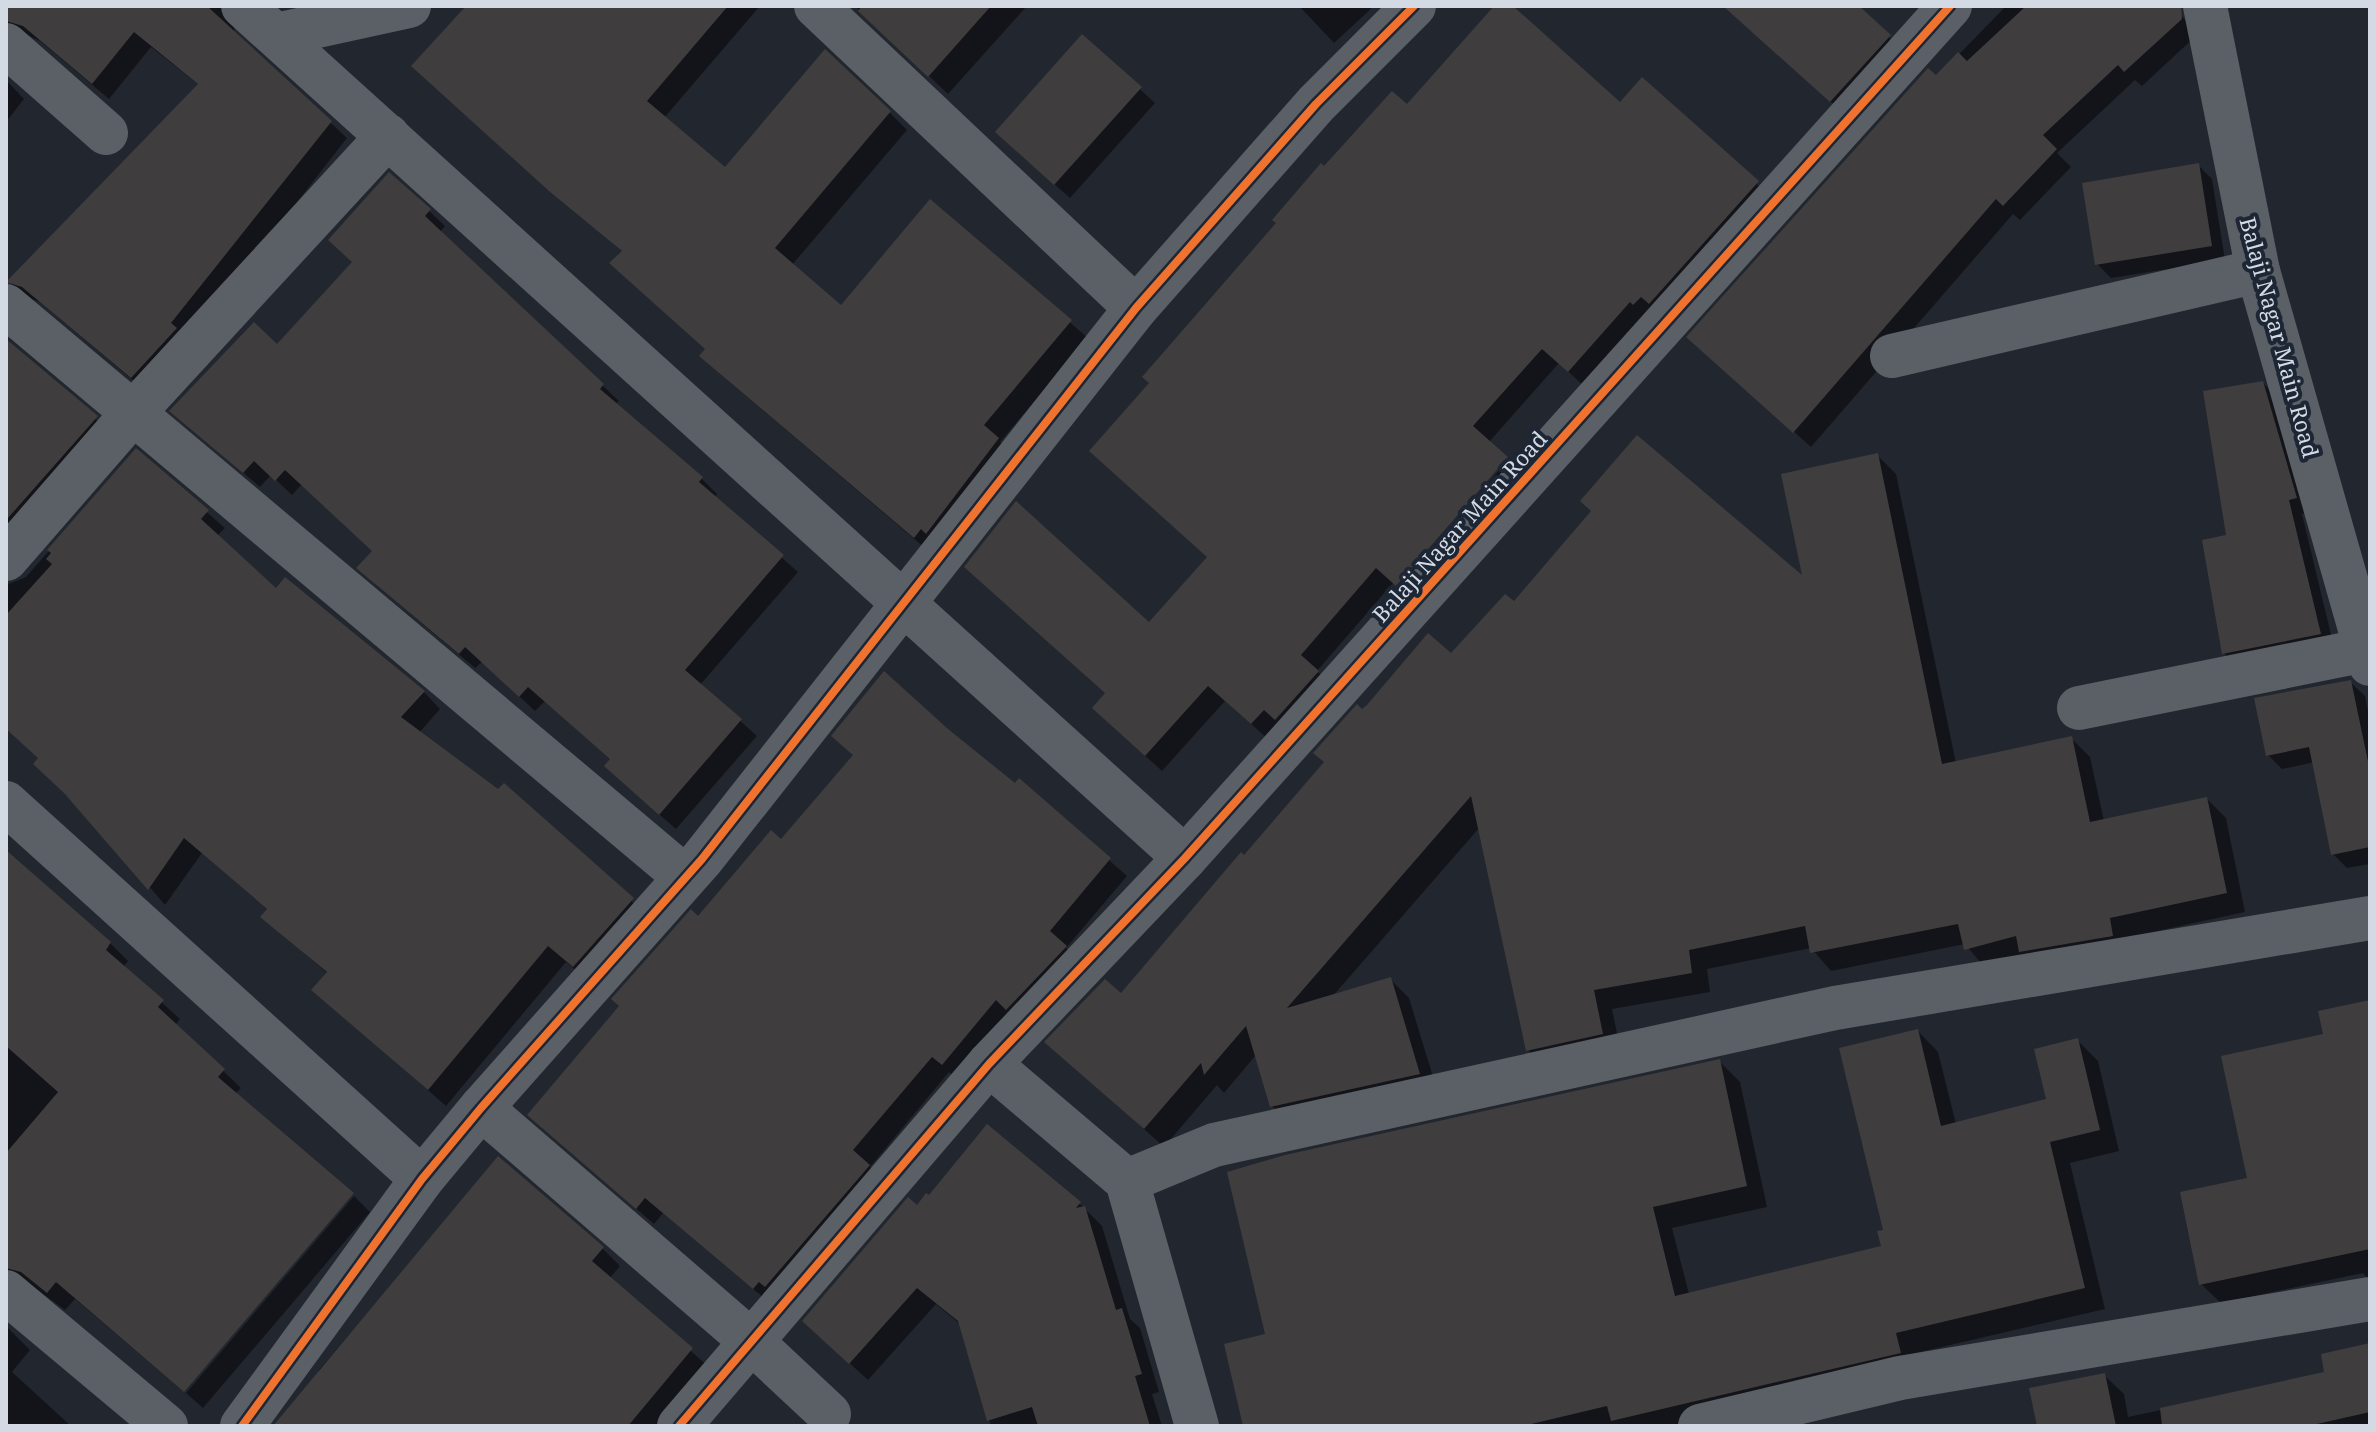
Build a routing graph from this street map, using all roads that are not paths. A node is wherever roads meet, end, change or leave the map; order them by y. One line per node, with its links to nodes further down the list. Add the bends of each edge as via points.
1 (243, 6): 7 (street)
2 (409, 6): 7 (street)
3 (816, 6): 13 (street)
4 (1414, 6): 13 (street, via 1316,104)
5 (1950, 6): 21 (street, Balaji Nagar Main Road)
6 (2205, 6): 11 (street, Balaji Nagar Main Road)
7 (276, 35): 10 (street)
8 (6, 45): 9 (street)
9 (106, 133)
10 (388, 136): 15 (street); 17 (street)
11 (2258, 271): 14 (street); 18 (street, Balaji Nagar Main Road)
12 (6, 306): 15 (street)
13 (1136, 308): 17 (street)
14 (1892, 356)
15 (134, 412): 16 (street); 22 (street)
16 (6, 559)
17 (904, 600): 21 (street); 22 (street)
18 (2368, 657): 19 (street)
19 (2079, 708)
20 (6, 803): 26 (street)
21 (1185, 858): 24 (street, Balaji Nagar Main Road)
22 (685, 877): 25 (street)
23 (2370, 918): 27 (street, via 1835,1008 1214,1145)
24 (989, 1064): 27 (street); 30 (street, Balaji Nagar Main Road)
25 (481, 1108): 26 (street); 30 (street)
26 (422, 1179): 33 (street)
27 (1127, 1181): 35 (street)
28 (6, 1292): 32 (street)
29 (2370, 1299): 36 (street, via 1900,1378)
30 (751, 1341): 31 (street); 34 (street, Balaji Nagar Main Road)
31 (829, 1414)
32 (166, 1426)
33 (242, 1426)
34 (679, 1426)
35 (1197, 1426)
36 (1700, 1426)

